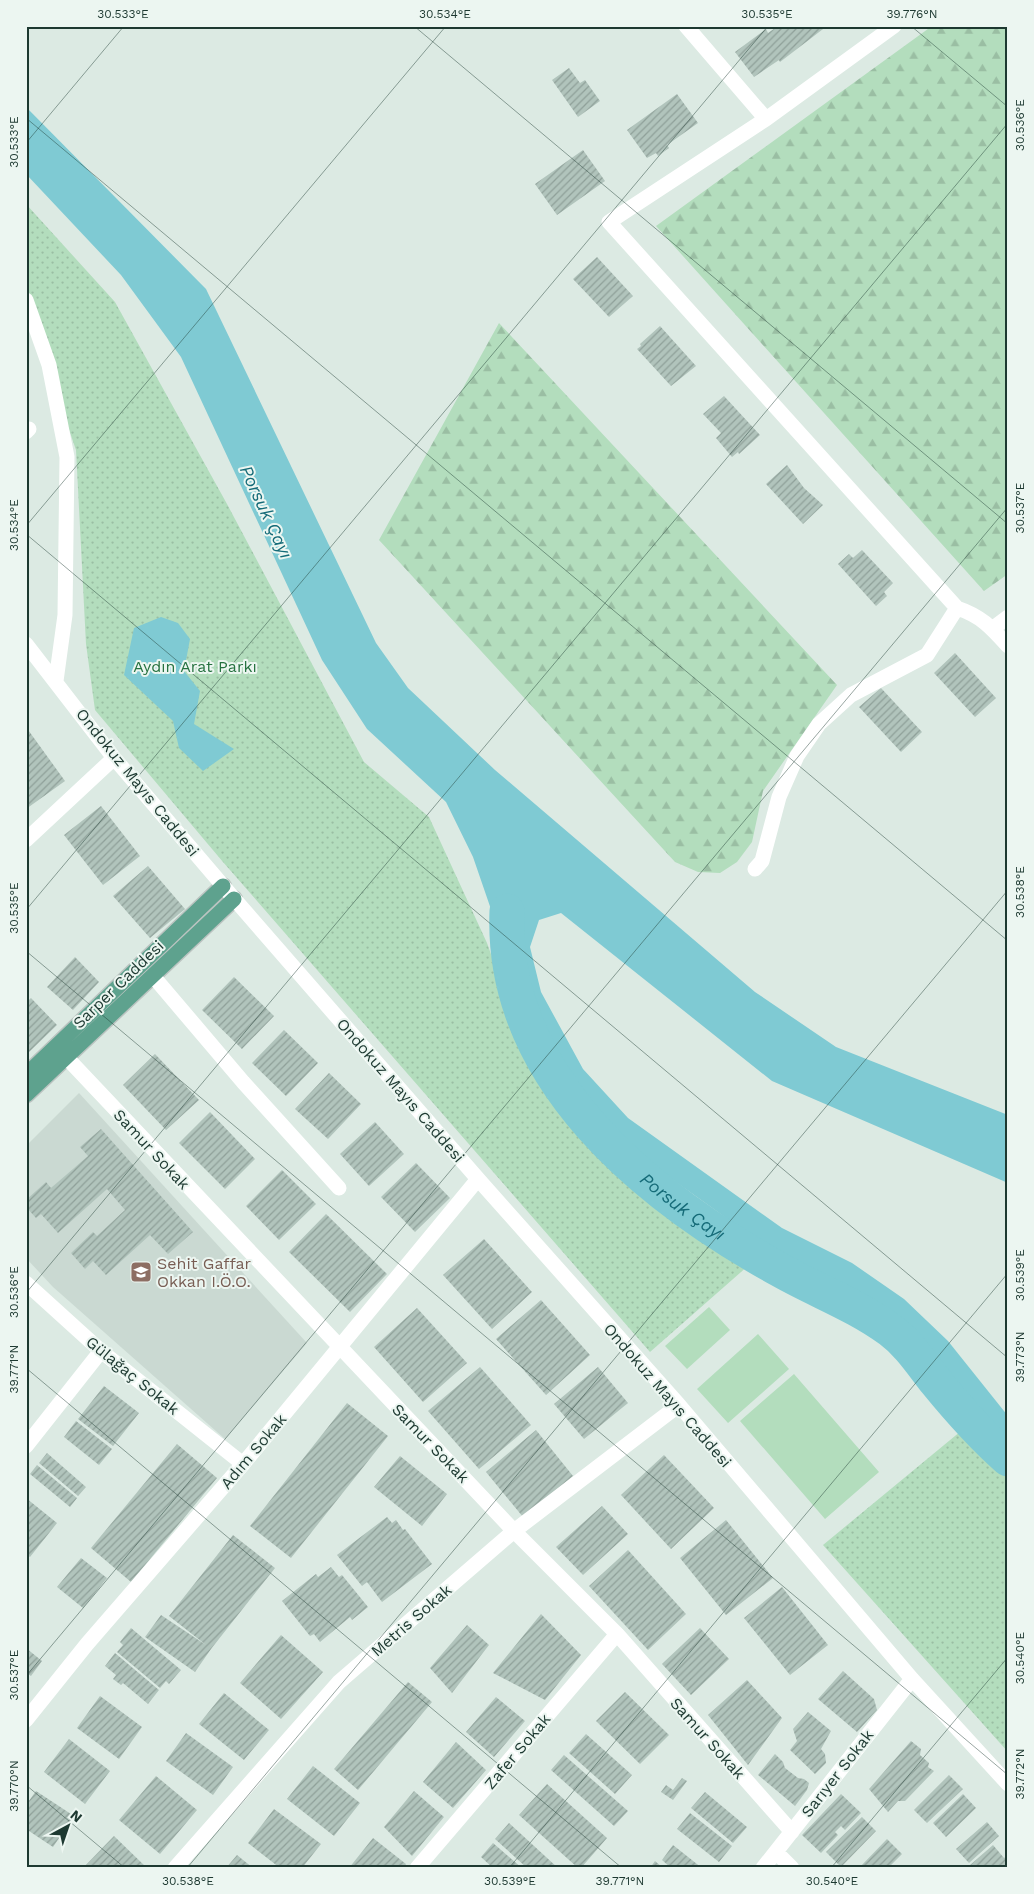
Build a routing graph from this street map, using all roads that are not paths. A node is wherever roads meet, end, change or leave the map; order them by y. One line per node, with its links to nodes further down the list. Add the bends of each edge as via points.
1 (686, 26): 3 (street)
2 (894, 26): 3 (street)
3 (766, 118): 5 (street, via 609,222)
4 (26, 300): 10 (street, via 49,365 67,457 66,615)
5 (957, 608): 7 (street, via 974,613); 13 (street, via 927,655 851,695 819,724 797,756 779,798 762,861)
6 (1008, 617): 7 (street)
7 (992, 628): 9 (street)
8 (26, 644): 10 (street, Ondokuz Mayıs Caddesi)
9 (1008, 646)
10 (56, 681): 11 (street, Ondokuz Mayıs Caddesi)
11 (114, 758): 12 (street); 14 (street, Ondokuz Mayıs Caddesi)
12 (26, 840)
13 (755, 869)
14 (223, 886): 15 (street, Ondokuz Mayıs Caddesi); 18 (main road, Sarper Caddesi)
15 (234, 898): 16 (main road, Sarper Caddesi); 20 (street, Ondokuz Mayıs Caddesi)
16 (153, 976): 17 (main road, Sarper Caddesi); 21 (street)
17 (67, 1058): 19 (main road, Sarper Caddesi); 23 (street, Samur Sokak)
18 (26, 1075)
19 (26, 1095)
20 (478, 1180): 23 (street, Adım Sokak); 25 (street, Ondokuz Mayıs Caddesi)
21 (339, 1188)
22 (26, 1282): 24 (street, Gülağaç Sokak)
23 (338, 1347): 27 (street, Adım Sokak); 28 (street, Samur Sokak)
24 (101, 1351): 26 (street); 27 (street, Gülağaç Sokak)
25 (679, 1406): 28 (street, Metris Sokak); 30 (street, Ondokuz Mayıs Caddesi)
26 (26, 1446)
27 (243, 1464): 31 (street, Adım Sokak, via 87,1644)
28 (514, 1531): 29 (street, Samur Sokak); 35 (street, Metris Sokak, via 339,1682)
29 (616, 1634): 33 (street, Samur Sokak); 36 (street, Zafer Sokak)
30 (912, 1679): 32 (street, Ondokuz Mayıs Caddesi); 33 (street, Sarıyer Sokak)
31 (26, 1720)
32 (1008, 1784)
33 (792, 1832): 34 (street, Sarıyer Sokak)
34 (776, 1852): 37 (street, Sarıyer Sokak); 38 (street)
35 (175, 1868)
36 (417, 1868)
37 (763, 1868)
38 (792, 1868)

